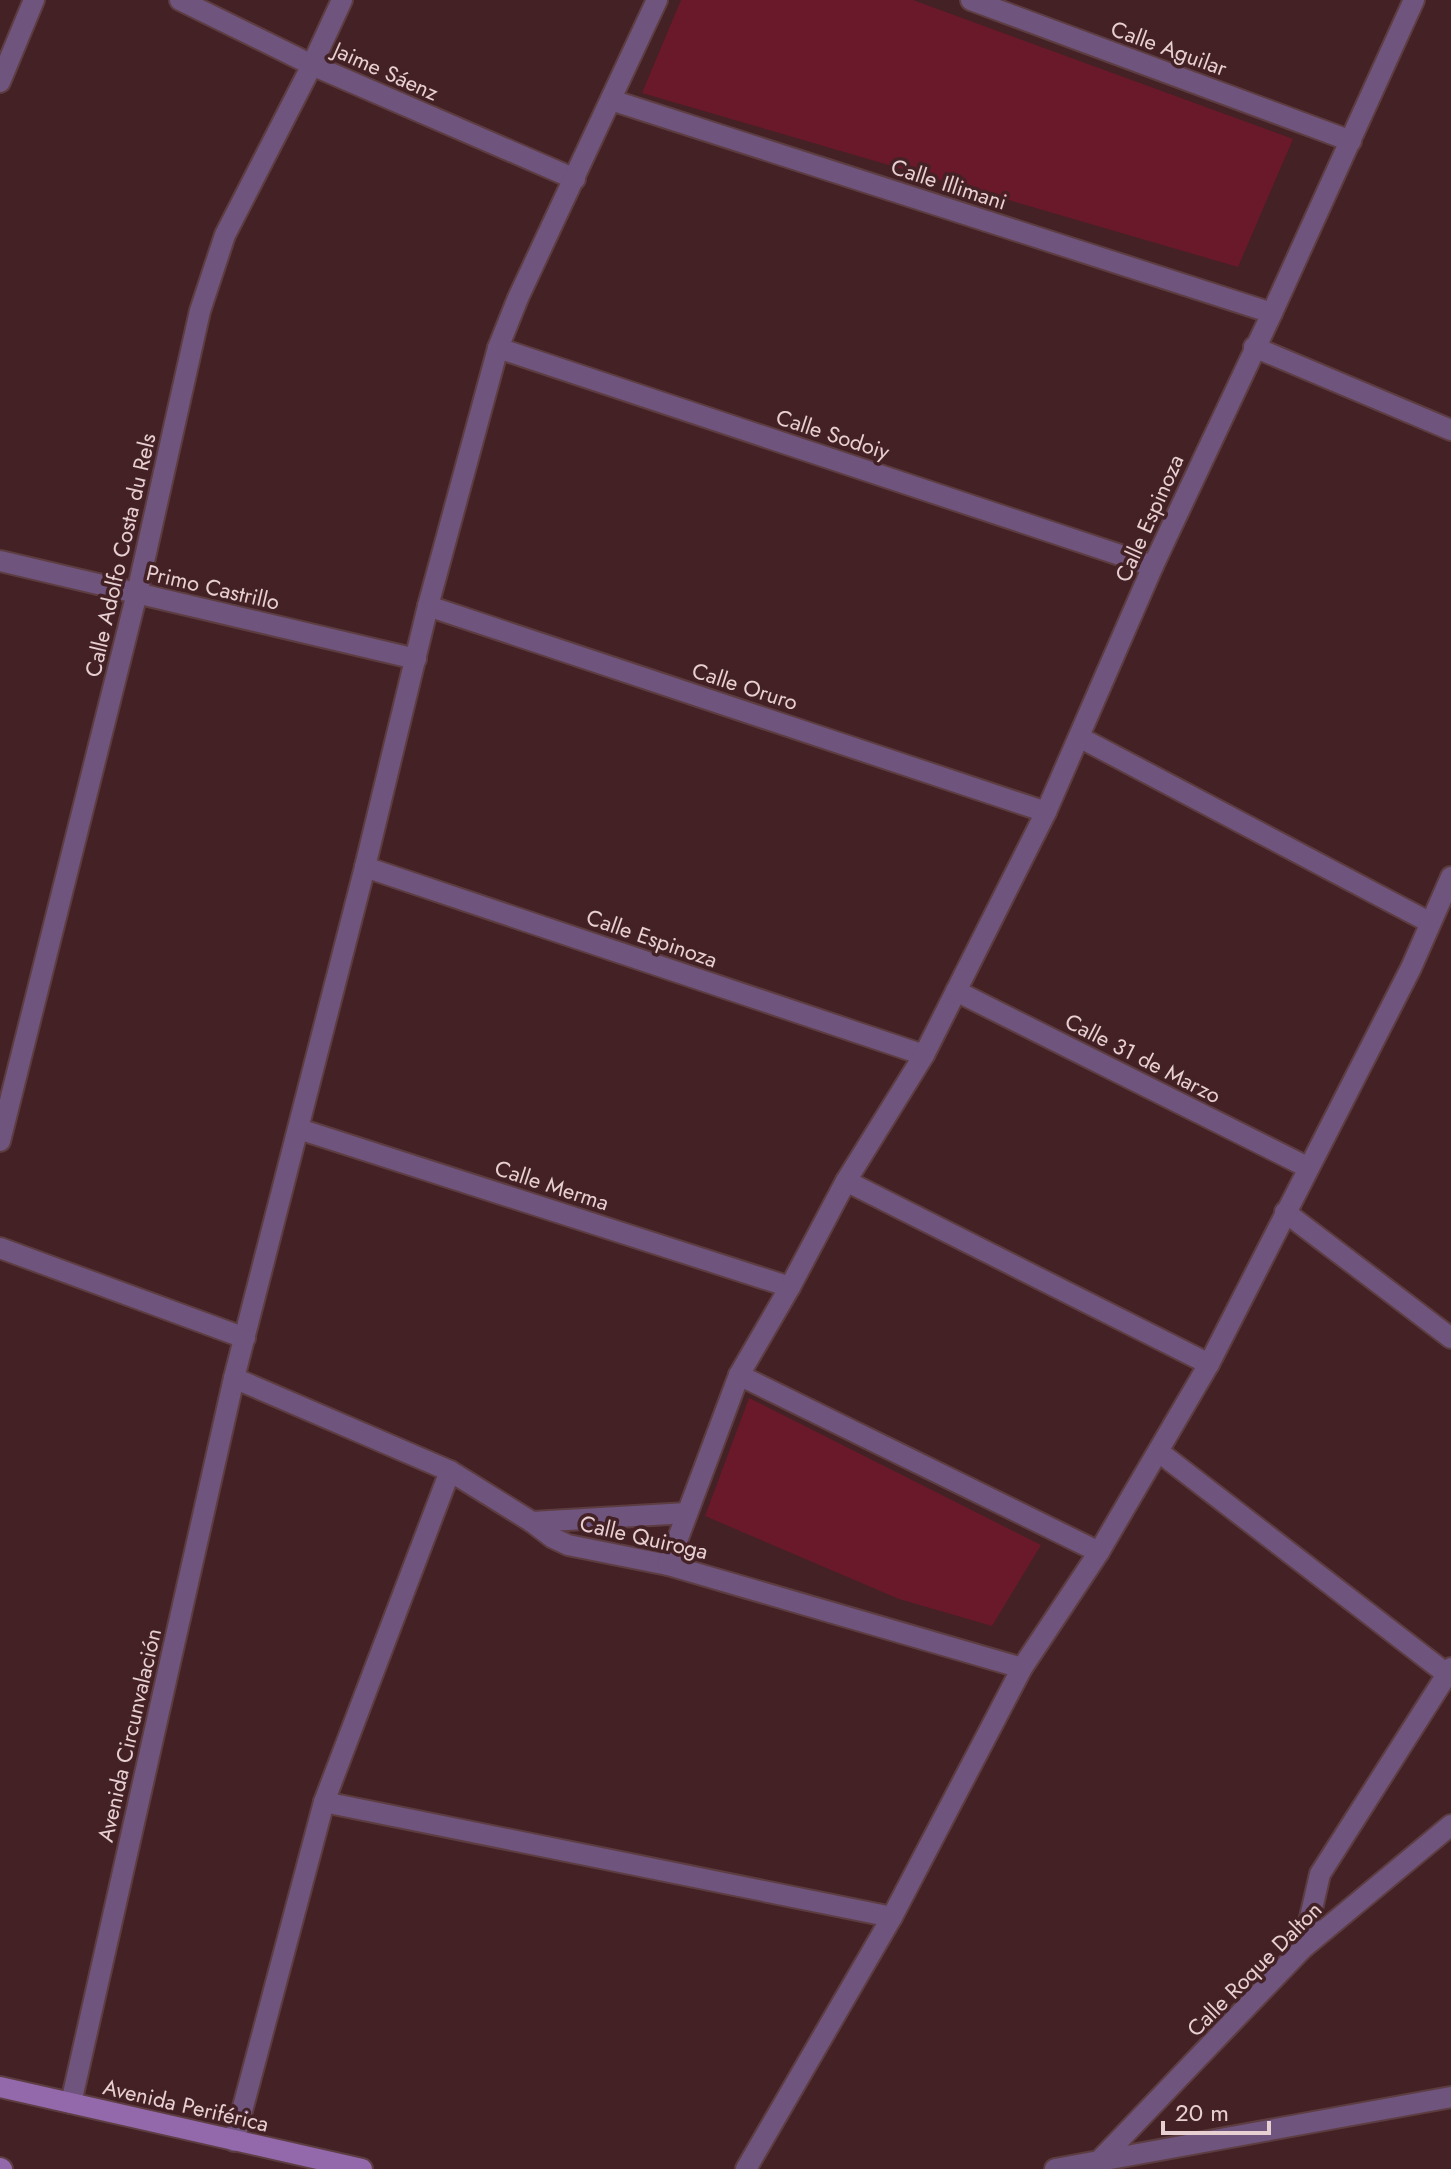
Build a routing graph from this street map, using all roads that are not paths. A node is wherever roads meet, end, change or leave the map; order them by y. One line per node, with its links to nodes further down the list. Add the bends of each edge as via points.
1 (34, 0): 8 (street)
2 (180, 0): 7 (street, Jaime Sáenz)
3 (342, 0): 7 (street, Calle Adolfo Costa du Rels)
4 (657, 0): 9 (street, Avenida Circunvalación)
5 (971, 0): 10 (street, Calle Aguilar)
6 (1414, 0): 10 (street, Calle Espinoza)
7 (312, 65): 11 (street, Jaime Sáenz); 18 (street, Calle Adolfo Costa du Rels, via 220,250 200,311)
8 (0, 82)
9 (611, 100): 11 (street, Avenida Circunvalación); 12 (street, Calle Illimani)
10 (1351, 141): 12 (street, Calle Espinoza)
11 (575, 179): 14 (street, Avenida Circunvalación)
12 (1272, 313): 13 (street, Calle Espinoza)
13 (1254, 347): 15 (street); 17 (street, Calle Espinoza)
14 (498, 348): 17 (street, Calle Sodoiy); 19 (street, Avenida Circunvalación)
15 (1451, 430)
16 (0, 561): 18 (street, Primo Castrillo)
17 (1153, 566): 21 (street, Calle Espinoza)
18 (137, 593): 20 (street, Primo Castrillo); 29 (street, Calle Adolfo Costa du Rels)
19 (428, 606): 20 (street, Avenida Circunvalación); 22 (street, Calle Oruro)
20 (416, 659): 23 (street, Avenida Circunvalación)
21 (1079, 737): 22 (street, Calle Espinoza); 25 (street)
22 (1046, 812): 26 (street, Calle Espinoza)
23 (365, 867): 27 (street, Calle Espinoza); 28 (street, Avenida Circunvalación)
24 (1451, 877): 25 (street)
25 (1429, 922): 30 (street, via 1411,968)
26 (956, 991): 27 (street, Calle Espinoza); 30 (street, Calle 31 de Marzo)
27 (924, 1055): 31 (street, Calle Espinoza)
28 (299, 1129): 34 (street, Calle Merma); 35 (street, Avenida Circunvalación)
29 (0, 1141)
30 (1307, 1167): 32 (street)
31 (846, 1181): 34 (street, Calle Espinoza); 37 (street)
32 (1285, 1212): 36 (street); 37 (street)
33 (0, 1248): 35 (street)
34 (790, 1287): 38 (street, Calle Espinoza)
35 (245, 1338): 39 (street, Avenida Circunvalación)
36 (1451, 1338)
37 (1209, 1364): 40 (street)
38 (739, 1375): 42 (street, Calle Espinoza); 44 (street)
39 (234, 1378): 41 (street, Calle Quiroga); 54 (street, Avenida Circunvalación)
40 (1159, 1452): 44 (street); 47 (street)
41 (450, 1471): 43 (street, Calle Quiroga); 48 (street)
42 (687, 1513): 43 (street); 45 (street, Calle Espinoza)
43 (532, 1522): 45 (street, Calle Quiroga, via 568,1545)
44 (1099, 1552): 46 (street)
45 (668, 1565): 46 (street, Calle Quiroga)
46 (1022, 1668): 50 (street)
47 (1449, 1671): 51 (street, via 1320,1874)
48 (324, 1802): 50 (street); 55 (street)
49 (1451, 1825): 51 (street, Calle Roque Dalton)
50 (892, 1917): 58 (street)
51 (1303, 1948): 56 (street, Calle Roque Dalton)
52 (0, 2087): 54 (street, Avenida Periférica)
53 (1451, 2097): 56 (street)
54 (71, 2103): 55 (street, Avenida Periférica)
55 (234, 2141): 57 (street, Avenida Periférica)
56 (1101, 2159): 59 (street)
57 (362, 2169)
58 (746, 2169)
59 (1055, 2169)

